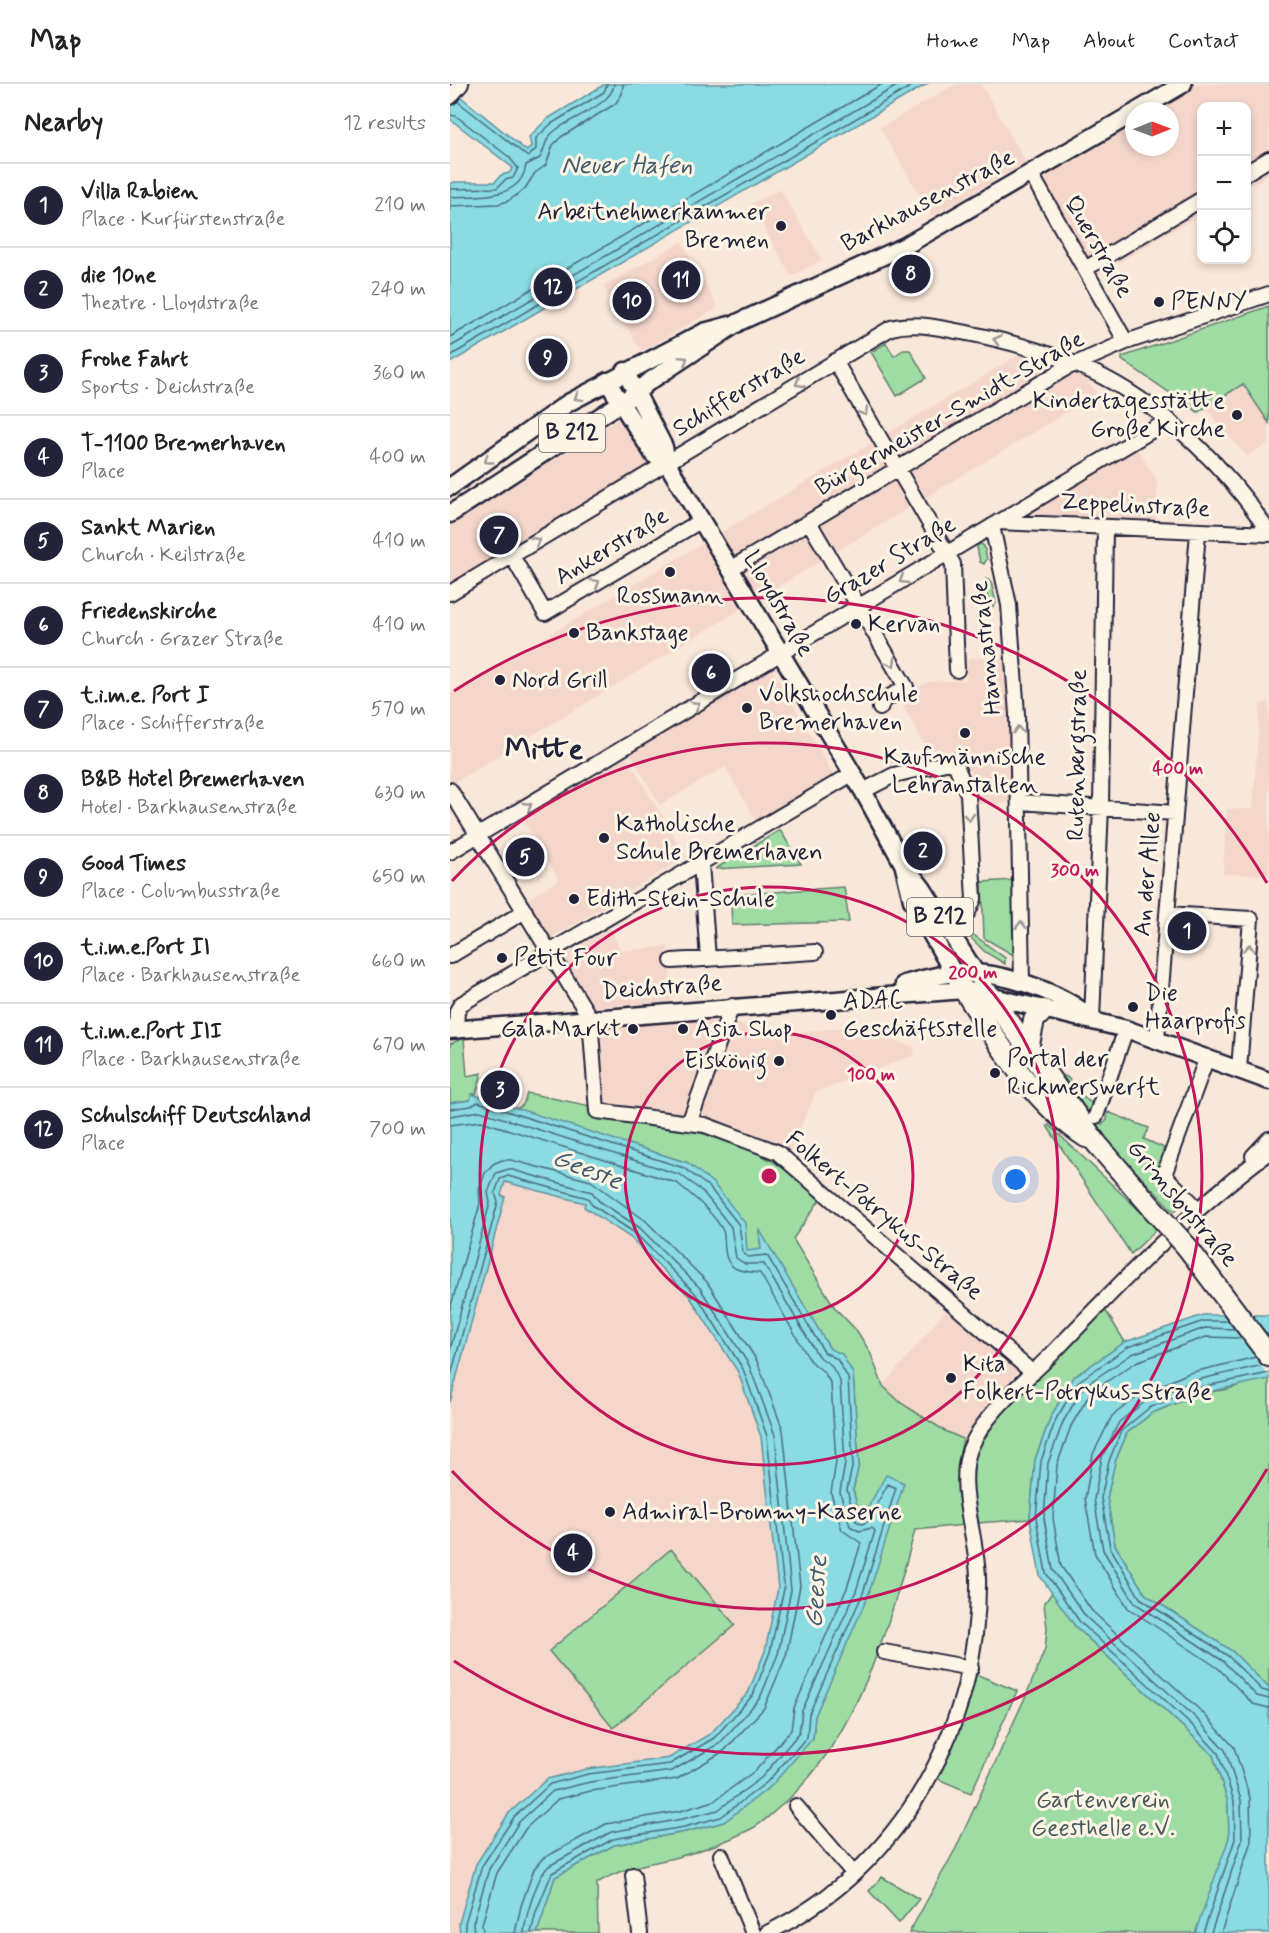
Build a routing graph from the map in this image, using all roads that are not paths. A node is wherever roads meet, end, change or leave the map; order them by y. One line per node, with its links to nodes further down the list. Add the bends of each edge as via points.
1 (1183, 84): 2 (main road, Barkhausenstraße)
2 (1153, 102)
3 (1125, 118): 6 (main road, Barkhausenstraße)
4 (1269, 159): 5 (street)
5 (1251, 169)
6 (1031, 174): 8 (street, Querstraße); 10 (main road, Barkhausenstraße, via 905,246)
7 (1197, 202): 8 (street)
8 (1084, 269): 11 (street, Querstraße)
9 (1269, 294): 11 (street, Bürgermeister-Smidt-Straße)
10 (739, 322): 14 (main road, Barkhausenstraße, via 704,332); 16 (main road, Barkhausenstraße, one-way to 10)
11 (1126, 342): 13 (street, Bürgermeister-Smidt-Straße)
12 (835, 361): 13 (street, Schifferstraße, one-way to 12, via 996,340 905,324 891,328); 19 (street, Schifferstraße, one-way to 19); 20 (street, one-way to 20)
13 (1073, 365): 18 (street, Schifferstraße, via 1111,381); 20 (street, Bürgermeister-Smidt-Straße)
14 (625, 371): 15 (main road, B 212); 16 (main road, Lloydstraße / B 212)
15 (607, 381): 17 (main road, Lloydstraße / B 212); 21 (main road, B 212, one-way to 21, via 550,414)
16 (636, 393): 17 (main road, B 212); 19 (main road, Lloydstraße / B 212, via 664,447)
17 (621, 403): 19 (main road, Lloydstraße / B 212, via 654,455); 22 (main road, B 212)
18 (1169, 420): 25 (street, Grazer Straße); 28 (street, Schifferstraße, via 1238,489)
19 (667, 463): 23 (main road, Lloydstraße / B 212); 30 (street, Schifferstraße, one-way to 19)
20 (898, 469): 24 (street, Bürgermeister-Smidt-Straße); 29 (street)
21 (450, 487)
22 (450, 514)
23 (702, 520): 30 (street, Ankerstraße, one-way to 23, via 545,613); 31 (main road, Lloydstraße / B 212)
24 (809, 522): 31 (street, Bürgermeister-Smidt-Straße); 33 (street)
25 (995, 524): 26 (street, Zeppelinstraße); 29 (street, Grazer Straße); 40 (street, Hannastraße, one-way to 25, via 1009,605)
26 (1105, 528): 27 (street, Zeppelinstraße); 41 (street, Rutenbergstraße)
27 (1198, 532): 28 (street, Zeppelinstraße); 42 (street, An der Allee)
28 (1269, 533)
29 (947, 553): 33 (street, Grazer Straße, one-way to 33); 35 (street, via 953,564)
30 (512, 556): 32 (street, Schifferstraße)
31 (730, 569): 34 (main road, Lloydstraße / B 212)
32 (450, 593)
33 (859, 606): 34 (street, Grazer Straße); 36 (street, one-way to 36, via 906,687 883,701)
34 (780, 654): 37 (main road, Lloydstraße / B 212); 43 (street, Grazer Straße, one-way to 34)
35 (957, 670)
36 (880, 708)
37 (852, 774): 39 (main road, Lloydstraße / B 212); 45 (street)
38 (450, 790): 43 (street)
39 (863, 791): 48 (main road, Lloydstraße / B 212, via 902,862 912,900); 48 (street, one-way to 48, via 894,775 954,762 968,794 974,899 968,912)
40 (1020, 802): 41 (street); 56 (street, Hannastraße, one-way to 40)
41 (1101, 806): 42 (street); 61 (street, Rutenbergstraße)
42 (1175, 813): 47 (street, An der Allee)
43 (478, 836): 44 (street, Grazer Straße); 46 (street)
44 (450, 852)
45 (701, 863): 50 (street); 52 (street)
46 (525, 912): 50 (street); 51 (street)
47 (1167, 914): 64 (street, An der Allee); 67 (street, one-way to 47, via 1251,919)
48 (939, 931): 54 (main road, Lloydstraße / B 212); 55 (main road, B 212)
49 (815, 952): 52 (street)
50 (550, 953): 60 (street); 62 (street, via 461,1004)
51 (450, 956)
52 (708, 959): 53 (street)
53 (672, 961)
54 (976, 973): 55 (main road, Deichstraße); 56 (main road, Deichstraße); 57 (main road, Grimsbystraße / B 212)
55 (958, 981): 57 (main road); 58 (main road, Deichstraße, via 879,995); 72 (highway, Grimsbystraße, via 1028,1080 1060,1116)
56 (1022, 983): 61 (main road, Deichstraße, via 1076,1005)
57 (989, 994): 59 (main road); 65 (highway, Grimsbystraße)
58 (732, 1006): 60 (main road, Deichstraße); 70 (street)
59 (1044, 1010): 61 (main road); 65 (highway, via 1034,1020)
60 (590, 1018): 62 (main road, Deichstraße); 70 (street, Folkert-Potrykus-Straße, via 597,1111)
61 (1092, 1019): 63 (main road)
62 (453, 1029)
63 (1126, 1029): 64 (main road); 69 (street)
64 (1157, 1040): 66 (main road)
65 (1028, 1049): 72 (highway, Grimsbystraße)
66 (1207, 1057): 67 (main road); 75 (street, via 1164,1175)
67 (1239, 1069): 68 (main road)
68 (1269, 1081)
69 (1096, 1116)
70 (689, 1123): 77 (street, Folkert-Potrykus-Straße, via 763,1144 787,1159)
71 (1269, 1139): 74 (street)
72 (1097, 1144): 76 (highway, Grimsbystraße, bridge, via 1187,1247)
73 (1269, 1152): 74 (street)
74 (1227, 1183): 75 (street)
75 (1197, 1208): 77 (street)
76 (1269, 1356)
77 (1033, 1373): 79 (street, via 979,1433 966,1460 978,1574)
78 (884, 1652): 79 (street)
79 (971, 1668): 82 (street, via 961,1706 930,1778 887,1839)
80 (796, 1806): 82 (street)
81 (721, 1855): 85 (street)
82 (854, 1874): 86 (street, via 823,1899)
83 (633, 1875): 84 (street)
84 (640, 1933)
85 (753, 1933)
86 (767, 1933)

